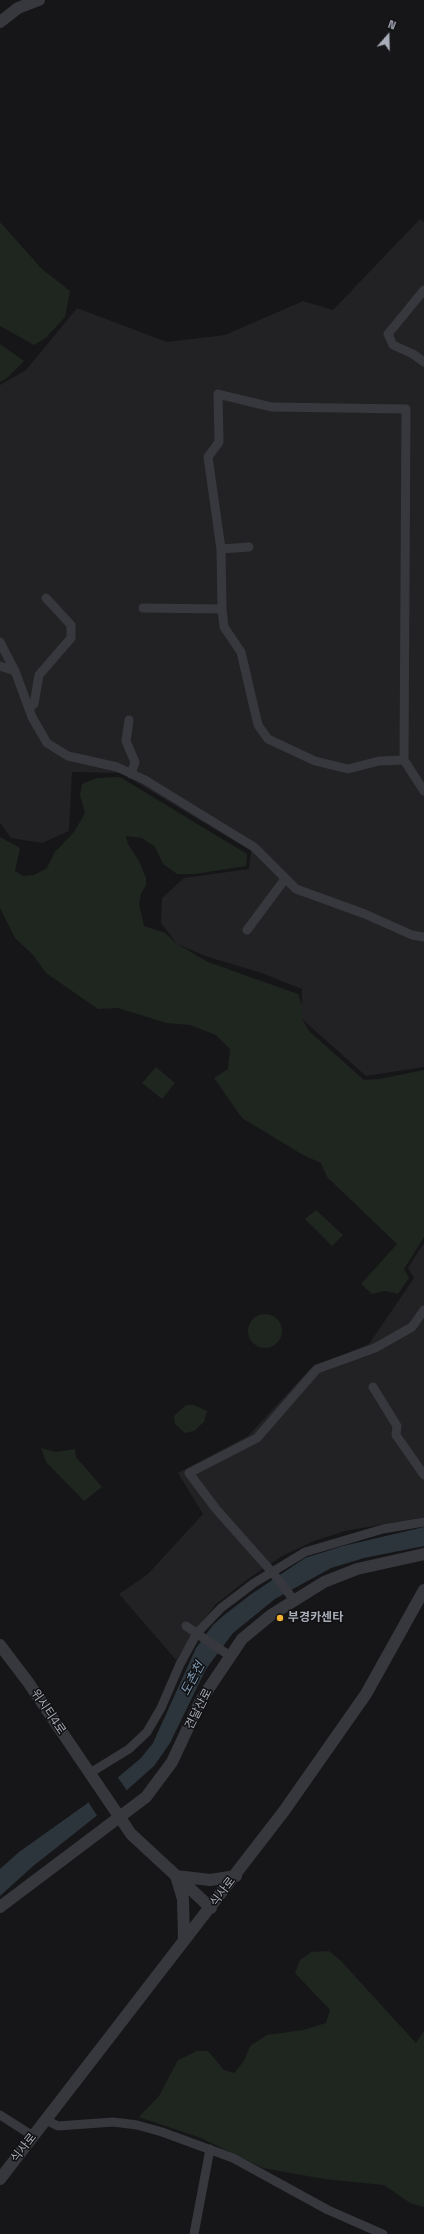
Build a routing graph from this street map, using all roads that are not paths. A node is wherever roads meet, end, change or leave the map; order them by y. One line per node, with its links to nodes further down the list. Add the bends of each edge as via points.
1 (39, 0): 2 (street, via 18,8)
2 (0, 22)
3 (424, 290): 4 (street, via 388,334 393,345)
4 (424, 362)
5 (249, 547): 6 (street)
6 (221, 548): 9 (street); 15 (street, via 208,457 219,442 218,394 272,407 406,409)
7 (46, 598): 13 (street, via 71,625 71,638 39,675 34,704)
8 (143, 608): 9 (street)
9 (222, 609): 15 (street, via 224,627 241,652 258,725 268,739 315,761 348,769 379,761)
10 (0, 642): 12 (street)
11 (0, 666): 12 (street)
12 (15, 671): 13 (street)
13 (29, 708): 16 (street, via 46,743 68,756 117,767)
14 (129, 720): 16 (street, via 126,741 135,762)
15 (404, 760): 17 (street)
16 (131, 774): 18 (street, via 254,847)
17 (424, 791)
18 (285, 879): 19 (street); 20 (street, via 296,890 365,914 412,935)
19 (247, 930)
20 (424, 937)
21 (424, 1310): 26 (street, via 412,1327 375,1348 317,1369 257,1438 189,1473 216,1509)
22 (373, 1387): 23 (street, via 397,1426 396,1435)
23 (424, 1475)
24 (424, 1522): 26 (street, via 383,1529 305,1552)
25 (424, 1554): 28 (street, 견달산로, via 357,1569)
26 (273, 1574): 28 (street); 32 (street, via 221,1608)
27 (424, 1590): 30 (street, 식사로)
28 (292, 1598): 34 (street, 견달산로, via 242,1639)
29 (424, 1605): 30 (street, via 419,1612)
30 (409, 1617): 38 (street, 식사로, via 366,1694)
31 (186, 1626): 32 (street)
32 (199, 1635): 34 (street); 35 (street, via 180,1664 161,1708 147,1732 129,1749)
33 (0, 1645): 35 (street, 위시티4로)
34 (227, 1655): 36 (street, 견달산로, via 162,1778 146,1797)
35 (92, 1776): 36 (street, 위시티4로)
36 (117, 1812): 37 (street, via 131,1834); 39 (street, 견달산로)
37 (176, 1876): 38 (street, via 210,1880); 40 (street); 41 (street, via 183,1899)
38 (236, 1876): 40 (street, 식사로)
39 (0, 1907)
40 (211, 1908): 41 (street, 식사로)
41 (184, 1938): 43 (street, 식사로)
42 (0, 2116): 44 (street)
43 (46, 2120): 44 (street, 식사로); 45 (street, via 58,2126 113,2122 137,2125)
44 (34, 2136): 46 (street, 식사로)
45 (210, 2149): 47 (street); 48 (street)
46 (0, 2179)
47 (194, 2234)
48 (383, 2234)

